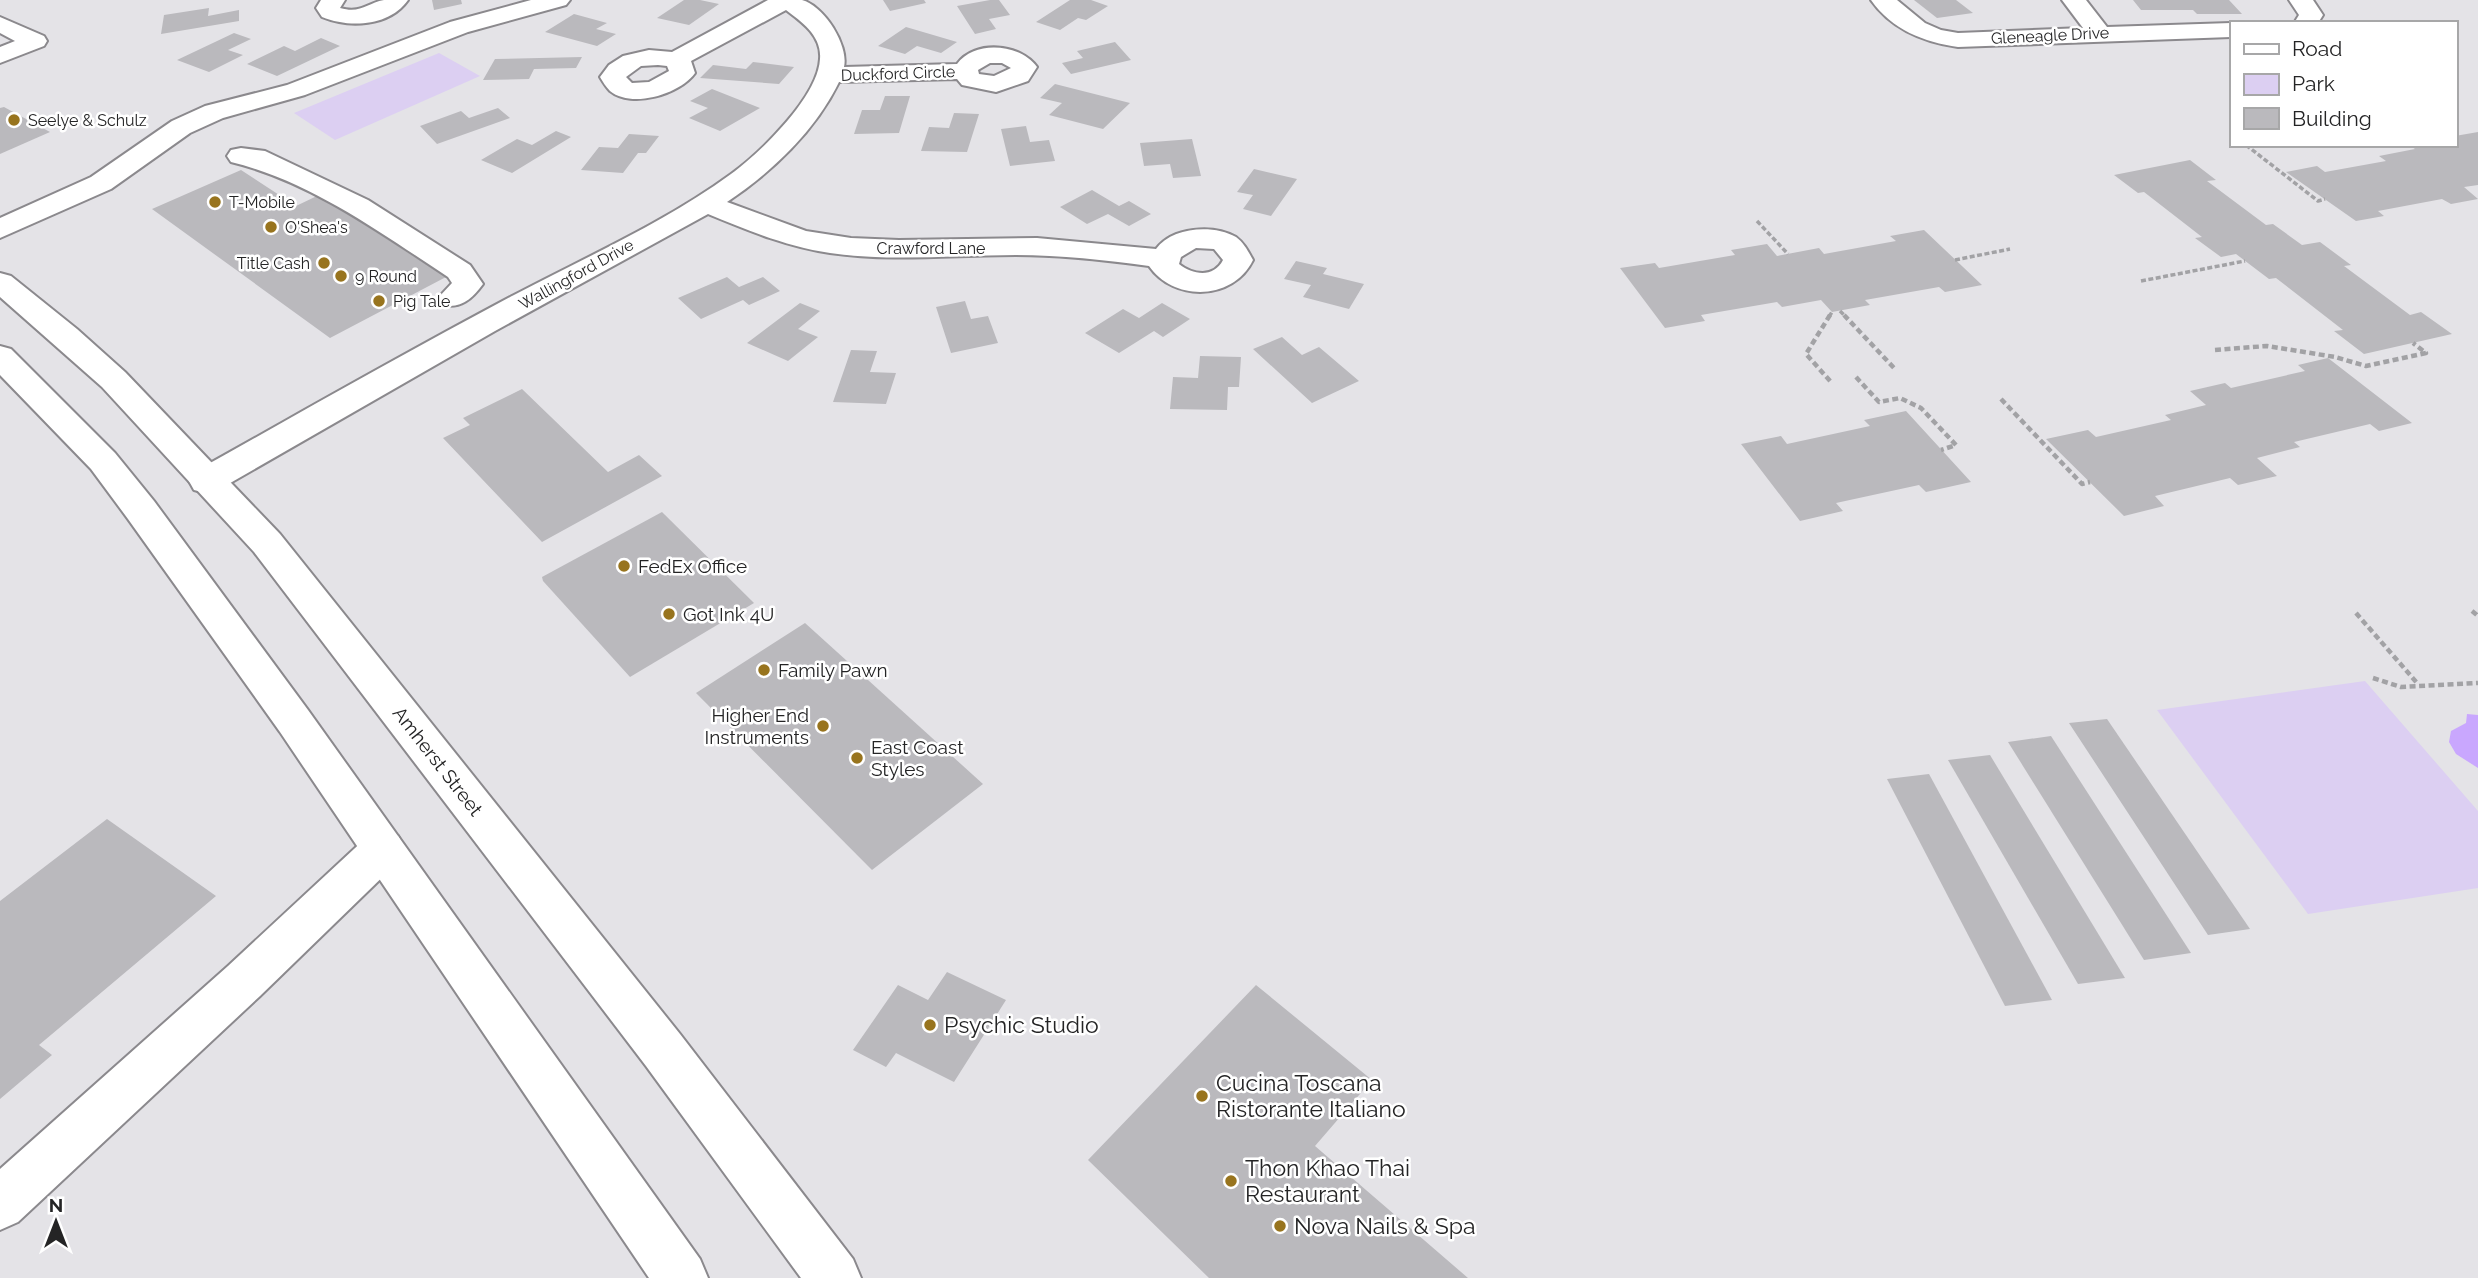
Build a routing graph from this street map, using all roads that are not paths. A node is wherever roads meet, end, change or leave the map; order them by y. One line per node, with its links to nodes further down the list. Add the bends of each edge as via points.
1 (12, 0): 8 (main road)
2 (333, 0): 9 (main road, via 328,8 336,15 356,17)
3 (558, 0): 14 (main road)
4 (787, 0): 16 (main road); 18 (main road, via 811,16 827,36 832,47)
5 (1883, 0): 13 (main road, Gleneagle Drive, via 1911,27 1939,38)
6 (2074, 0): 13 (main road)
7 (2301, 0): 10 (main road, via 2311,15)
8 (0, 5)
9 (387, 6): 14 (main road)
10 (2307, 21)
11 (0, 24): 15 (main road, via 35,41)
12 (2230, 30): 13 (main road, Gleneagle Drive)
13 (2099, 33)
14 (418, 42): 21 (main road, via 296,90 198,119 101,183)
15 (0, 56)
16 (675, 60)
17 (965, 71): 18 (main road, Duckford Circle)
18 (831, 75): 20 (main road, Wallingford Drive, via 771,154)
19 (241, 156): 24 (main road, via 255,157 358,206 459,271 468,284)
20 (705, 204): 22 (main road, Crawford Lane, via 826,244 907,250 1052,247); 26 (main road, Wallingford Drive)
21 (0, 229)
22 (1164, 258)
23 (0, 282): 26 (main road, Amherst Street, via 127,393)
24 (453, 298)
25 (0, 356): 27 (main road, via 103,461)
26 (206, 481): 30 (main road, Amherst Street, via 274,553)
27 (383, 849): 28 (main road); 29 (main road)
28 (0, 1204)
29 (681, 1278)
30 (834, 1278)

